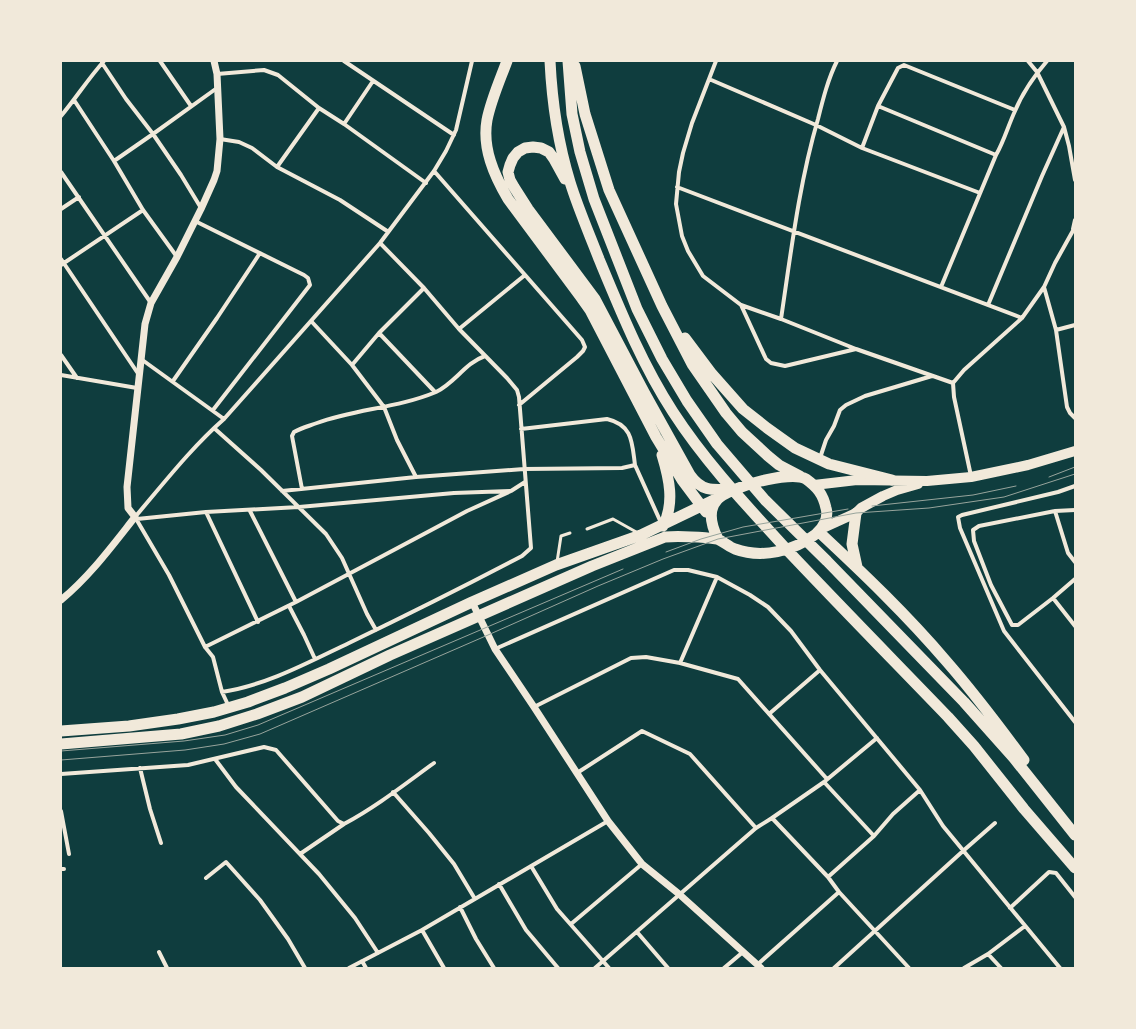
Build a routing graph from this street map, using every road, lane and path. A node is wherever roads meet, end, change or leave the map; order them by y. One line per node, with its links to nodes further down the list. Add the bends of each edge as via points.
1 (160, 61): 20 (street)
2 (214, 61): 15 (street)
3 (344, 61): 17 (street)
4 (472, 61): 29 (street)
5 (507, 61): 91 (highway, via 487,121 487,147 496,177 508,199 590,310)
6 (550, 61): 42 (highway, via 556,125)
7 (568, 61): 159 (highway, via 572,114 594,199 637,309 687,401 717,444 765,500 964,702 1013,757)
8 (573, 61): 63 (highway, via 585,114 609,190)
9 (716, 61): 16 (street)
10 (837, 61): 26 (street, via 830,75)
11 (1028, 61): 14 (street)
12 (1047, 61): 14 (street)
13 (103, 62): 19 (street); 28 (street, via 126,99)
14 (1037, 72): 23 (street); 27 (street)
15 (217, 74): 18 (street); 22 (street, via 270,71)
16 (709, 80): 26 (street); 39 (street, via 692,123)
17 (373, 81): 25 (street); 29 (street)
18 (217, 88): 20 (street); 30 (street)
19 (74, 100): 24 (street); 33 (street)
20 (191, 106): 28 (street)
21 (878, 106): 23 (street, via 898,68 904,65); 31 (street); 32 (street)
22 (319, 108): 25 (street); 34 (street)
23 (1015, 110): 32 (street)
24 (61, 116)
25 (344, 124): 38 (street)
26 (816, 125): 31 (street); 49 (street)
27 (1064, 127): 37 (street); 62 (street)
28 (153, 134): 33 (street); 43 (street)
29 (454, 135): 35 (street)
30 (220, 139): 34 (street, via 239,142 252,148); 43 (street, via 217,171)
31 (862, 148): 40 (street)
32 (996, 155): 40 (street)
33 (114, 161): 45 (street)
34 (278, 167): 50 (street, via 340,200)
35 (434, 171): 38 (street); 56 (street)
36 (61, 172): 41 (street)
37 (1075, 180)
38 (426, 183): 50 (street)
39 (677, 187): 49 (street); 61 (street, via 677,210 688,251 703,276)
40 (980, 193): 57 (street)
41 (79, 197): 44 (street); 51 (street)
42 (576, 201): 105 (highway, via 549,152 541,148 525,148 513,158 508,172 510,180 528,209 595,299 690,475 705,488); 175 (highway, via 622,316 646,366 673,412 703,454 759,519 948,717)
43 (201, 208): 47 (street)
44 (61, 209)
45 (143, 210): 51 (street); 54 (street)
46 (1075, 220): 48 (street)
47 (194, 221): 53 (street); 54 (street)
48 (1074, 228): 58 (street)
49 (794, 231): 57 (street); 65 (street)
50 (388, 232): 52 (street)
51 (105, 236): 55 (street); 60 (street)
52 (380, 243): 59 (street); 66 (street)
53 (260, 253): 80 (street); 86 (street, via 308,278 310,285)
54 (177, 257): 60 (street)
55 (62, 262): 77 (street)
56 (525, 275): 68 (street); 84 (street, via 582,340 585,347 577,357)
57 (941, 287): 62 (street)
58 (1044, 287): 64 (street); 69 (street)
59 (424, 288): 68 (street); 70 (street)
60 (151, 303): 74 (street, via 145,324)
61 (740, 305): 65 (street); 71 (street, via 766,359 771,363 785,366)
62 (988, 305): 64 (street)
63 (662, 306): 93 (highway, via 712,374 743,409 794,448); 98 (highway, via 692,364 726,413 757,447 779,464)
64 (1022, 318): 81 (street)
65 (782, 320): 71 (street)
66 (311, 321): 75 (street); 88 (street)
67 (1075, 325): 69 (street)
68 (459, 329): 73 (street)
69 (1056, 330): 87 (street, via 1067,407)
70 (379, 333): 75 (street); 83 (street)
71 (856, 349): 78 (street)
72 (61, 356): 79 (street)
73 (485, 356): 83 (street, via 473,362); 84 (street, via 517,390)
74 (141, 359): 77 (street); 80 (street)
75 (352, 365): 85 (street)
76 (61, 375): 79 (street)
77 (139, 375): 82 (street)
78 (932, 376): 81 (street); 93 (street, via 865,396 846,405 840,410)
79 (77, 378): 82 (street)
80 (173, 381): 86 (street)
81 (953, 383): 97 (street)
82 (138, 388): 116 (street, via 127,487 128,508)
83 (436, 392): 85 (street)
84 (519, 405): 90 (street)
85 (384, 407): 96 (street); 104 (street, via 334,417 294,432 292,436)
86 (213, 410): 88 (street)
87 (1075, 418)
88 (224, 419): 89 (street)
89 (214, 428): 106 (street); 116 (street)
90 (521, 429): 94 (street, via 607,419 618,422 628,430); 95 (street)
91 (656, 437): 109 (highway, via 682,480); 118 (highway, via 669,480 670,507)
92 (1075, 451): 97 (main road, via 1028,465)
93 (820, 459): 99 (highway, via 829,464)
94 (635, 466): 95 (street); 118 (street)
95 (524, 469): 96 (street); 101 (street)
96 (416, 477): 104 (street)
97 (971, 477): 100 (main road)
98 (804, 478): 102 (highway); 105 (highway, via 782,476)
99 (892, 480): 100 (main road); 102 (main road, via 857,480)
100 (927, 481): 115 (main road, via 883,496)
101 (525, 482): 107 (street); 138 (street, via 531,544 526,554)
102 (814, 485): 120 (highway, via 822,493 827,512)
103 (1075, 486): 148 (street, via 962,515 958,520 1004,631)
104 (302, 489): 106 (street)
105 (737, 489): 108 (highway)
106 (282, 491): 110 (street)
107 (511, 491): 110 (street, via 454,493); 127 (street, via 467,511)
108 (718, 498): 109 (highway); 117 (highway, via 713,507)
109 (702, 506): 117 (highway); 118 (highway)
110 (299, 507): 111 (street); 127 (street, via 326,534)
111 (250, 510): 114 (street); 132 (street)
112 (1075, 510): 113 (street)
113 (1055, 511): 124 (street, via 1068,553); 130 (street, via 978,526 973,530 974,541 991,585 1011,624 1018,625)
114 (206, 512): 116 (street); 136 (street)
115 (856, 513): 120 (main road); 126 (highway, via 852,544)
116 (136, 518): 131 (street, via 103,558); 139 (street, via 169,575)
117 (712, 521): 123 (highway)
118 (662, 526): 122 (highway)
119 (587, 529): 122 (lane, via 613,519)
120 (821, 530): 123 (highway, via 798,545 770,553 755,554 735,549); 126 (highway)
121 (570, 533): 125 (lane, via 561,536)
122 (641, 535): 125 (highway)
123 (718, 539): 135 (highway, via 665,538 592,566)
124 (1075, 562)
125 (556, 565): 133 (highway)
126 (857, 567): 159 (highway, via 946,661 985,708 1028,765)
127 (349, 574): 132 (street); 138 (street)
128 (717, 577): 140 (street, via 688,570 674,570); 142 (street); 143 (street, via 768,607 791,631)
129 (1075, 579): 130 (street)
130 (1053, 598): 137 (street)
131 (61, 600)
132 (296, 602): 134 (street)
133 (472, 602): 135 (street); 146 (highway, via 285,688)
134 (289, 606): 136 (street); 141 (street)
135 (479, 616): 140 (street); 151 (highway, via 302,697 219,726 181,734)
136 (258, 622): 139 (street)
137 (1075, 626)
138 (376, 630): 141 (street)
139 (205, 647): 144 (street, via 213,657)
140 (495, 650): 145 (street)
141 (315, 659): 144 (street, via 278,676 240,689)
142 (680, 663): 145 (street, via 646,657 631,658); 147 (street, via 738,679)
143 (820, 670): 147 (street); 150 (street)
144 (222, 692): 146 (street)
145 (534, 707): 155 (street)
146 (229, 708): 149 (highway, via 129,726)
147 (769, 714): 157 (street)
148 (1075, 722)
149 (61, 731)
150 (876, 738): 157 (street); 158 (street)
151 (61, 744)
152 (215, 759): 154 (street, via 188,765); 165 (street, via 264,747 276,750 338,821); 172 (street, via 236,788)
153 (434, 763): 160 (street)
154 (140, 768): 156 (street); 169 (street)
155 (577, 773): 163 (street); 166 (street, via 642,731 690,754)
156 (61, 774)
157 (826, 781): 162 (street); 168 (street)
158 (920, 790): 168 (street, via 893,814); 170 (street)
159 (1039, 791): 167 (highway)
160 (393, 792): 165 (street); 182 (street, via 454,864)
161 (61, 811): 171 (street)
162 (772, 818): 166 (street); 177 (street)
163 (608, 821): 173 (street); 174 (street)
164 (995, 823): 170 (street)
165 (344, 824): 172 (street)
166 (756, 828): 180 (street)
167 (1075, 835)
168 (874, 836): 177 (street)
169 (161, 843)
170 (963, 851): 184 (street); 188 (street)
171 (69, 854)
172 (300, 854): 192 (street, via 355,918)
173 (642, 864): 180 (street); 185 (street)
174 (531, 866): 178 (street); 185 (street, via 557,909)
175 (1075, 868)
176 (206, 878): 198 (street, via 226,862 260,900)
177 (828, 878): 179 (street)
178 (499, 884): 182 (street); 203 (street, via 526,930)
179 (839, 892): 188 (street); 196 (street)
180 (679, 894): 189 (street); 191 (street)
181 (1075, 897): 184 (street, via 1056,873 1049,872)
182 (474, 899): 183 (street)
183 (460, 907): 187 (street); 202 (street)
184 (1010, 908): 186 (street)
185 (571, 924): 195 (street)
186 (1025, 926): 193 (street); 212 (street)
187 (422, 930): 192 (street); 201 (street)
188 (874, 931): 208 (street); 209 (street)
189 (637, 932): 195 (street); 206 (street)
190 (159, 952): 197 (street)
191 (743, 952): 196 (street); 207 (street)
192 (378, 953): 194 (street)
193 (988, 954): 210 (street); 211 (street)
194 (362, 961): 199 (street); 200 (street)
195 (603, 961): 204 (street); 205 (street)
196 (759, 966)
197 (167, 968)
198 (305, 968)
199 (349, 968)
200 (366, 968)
201 (444, 968)
202 (494, 968)
203 (558, 968)
204 (595, 968)
205 (609, 968)
206 (668, 968)
207 (724, 968)
208 (834, 968)
209 (908, 968)
210 (964, 968)
211 (1001, 968)
212 (1060, 968)

